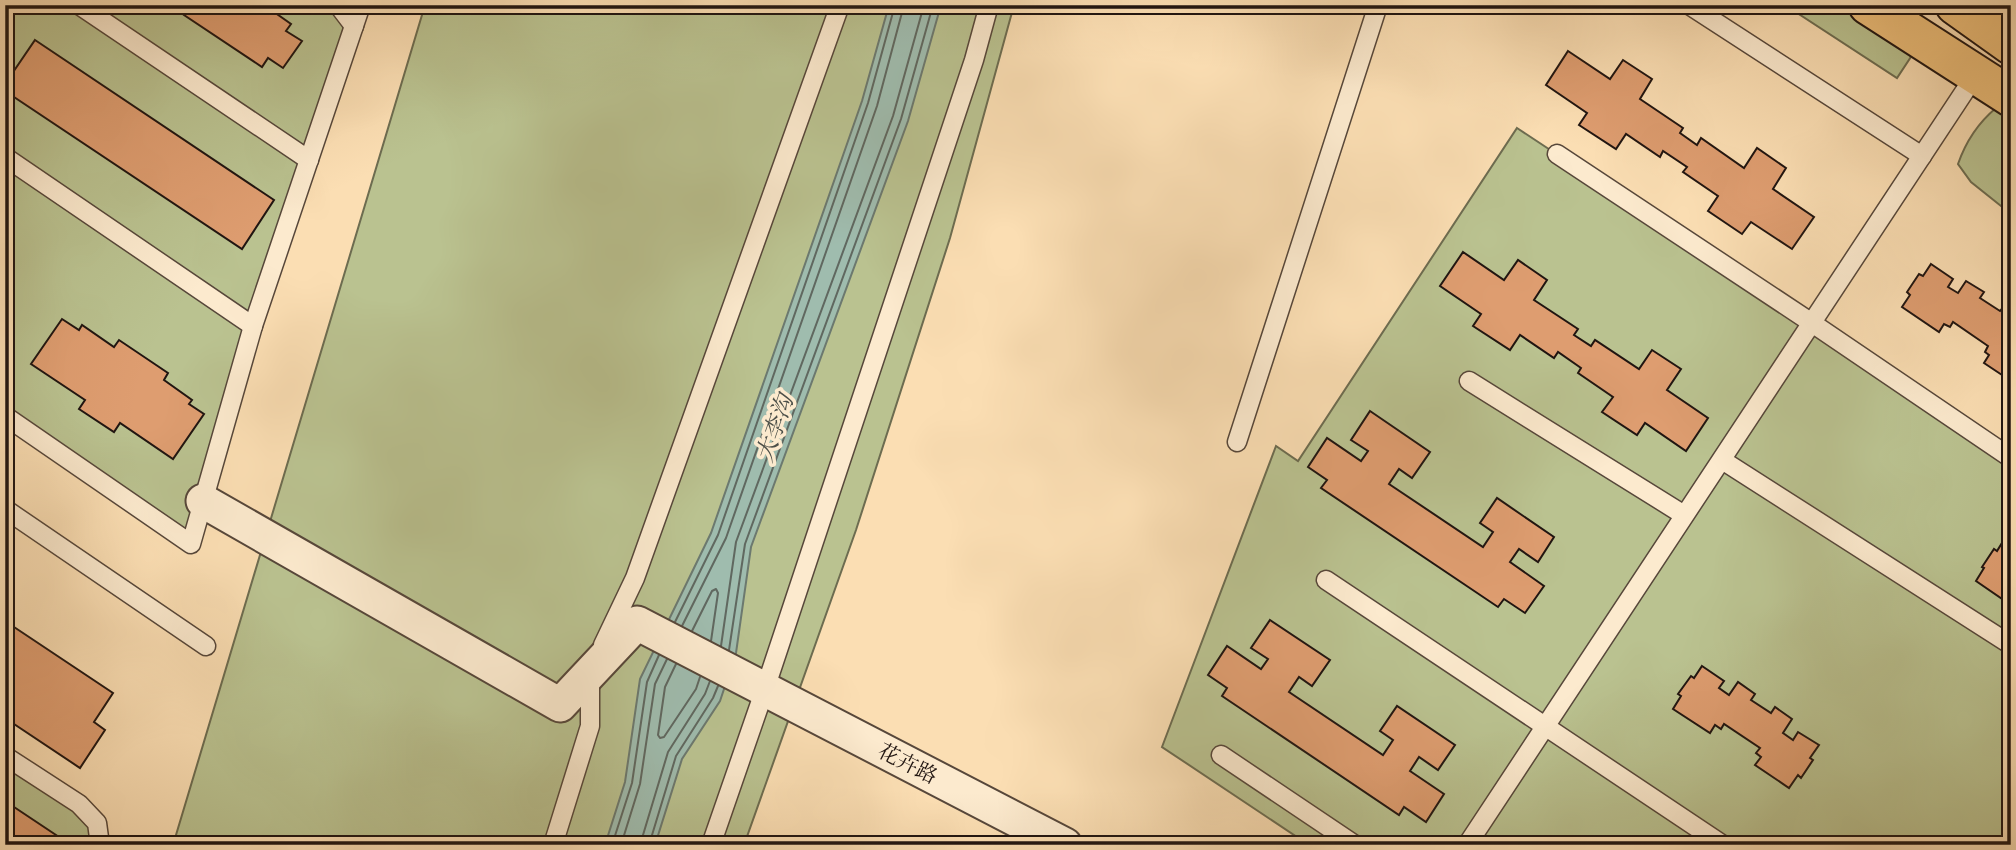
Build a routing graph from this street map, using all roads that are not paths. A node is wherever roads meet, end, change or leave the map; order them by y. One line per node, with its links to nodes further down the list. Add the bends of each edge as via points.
1 (79, 5): 17 (lane)
2 (338, 5): 10 (lane)
3 (360, 5): 10 (lane)
4 (840, 5): 31 (lane, via 635,578)
5 (989, 5): 32 (lane)
6 (1378, 5): 22 (lane)
7 (1689, 5): 15 (lane)
8 (1868, 5): 12 (main road)
9 (1955, 5): 11 (main road)
10 (354, 26): 17 (lane)
11 (2011, 45)
12 (1976, 74): 13 (main road); 15 (lane)
13 (2011, 97)
14 (1557, 154): 18 (lane)
15 (1922, 156): 18 (lane)
16 (5, 157): 19 (lane)
17 (309, 160): 19 (lane)
18 (1812, 323): 23 (lane); 24 (lane)
19 (253, 326): 25 (lane)
20 (1469, 381): 27 (lane)
21 (5, 416): 25 (lane, via 191,544)
22 (1237, 442)
23 (2011, 458)
24 (1722, 460): 27 (lane); 29 (lane)
25 (203, 501): 31 (street, via 559,705)
26 (5, 509): 30 (lane)
27 (1684, 515): 33 (lane)
28 (1326, 580): 33 (lane)
29 (2011, 645)
30 (206, 646)
31 (590, 673): 32 (street, 花卉路, via 638,623); 37 (lane, via 590,726)
32 (758, 685): 38 (lane); 39 (street, 花卉路)
33 (1545, 727): 41 (lane); 42 (lane)
34 (1220, 755): 40 (lane)
35 (5, 756): 36 (lane, via 79,804 97,823)
36 (100, 845)
37 (552, 845)
38 (711, 845)
39 (1065, 845)
40 (1355, 845)
41 (1467, 845)
42 (1723, 845)

